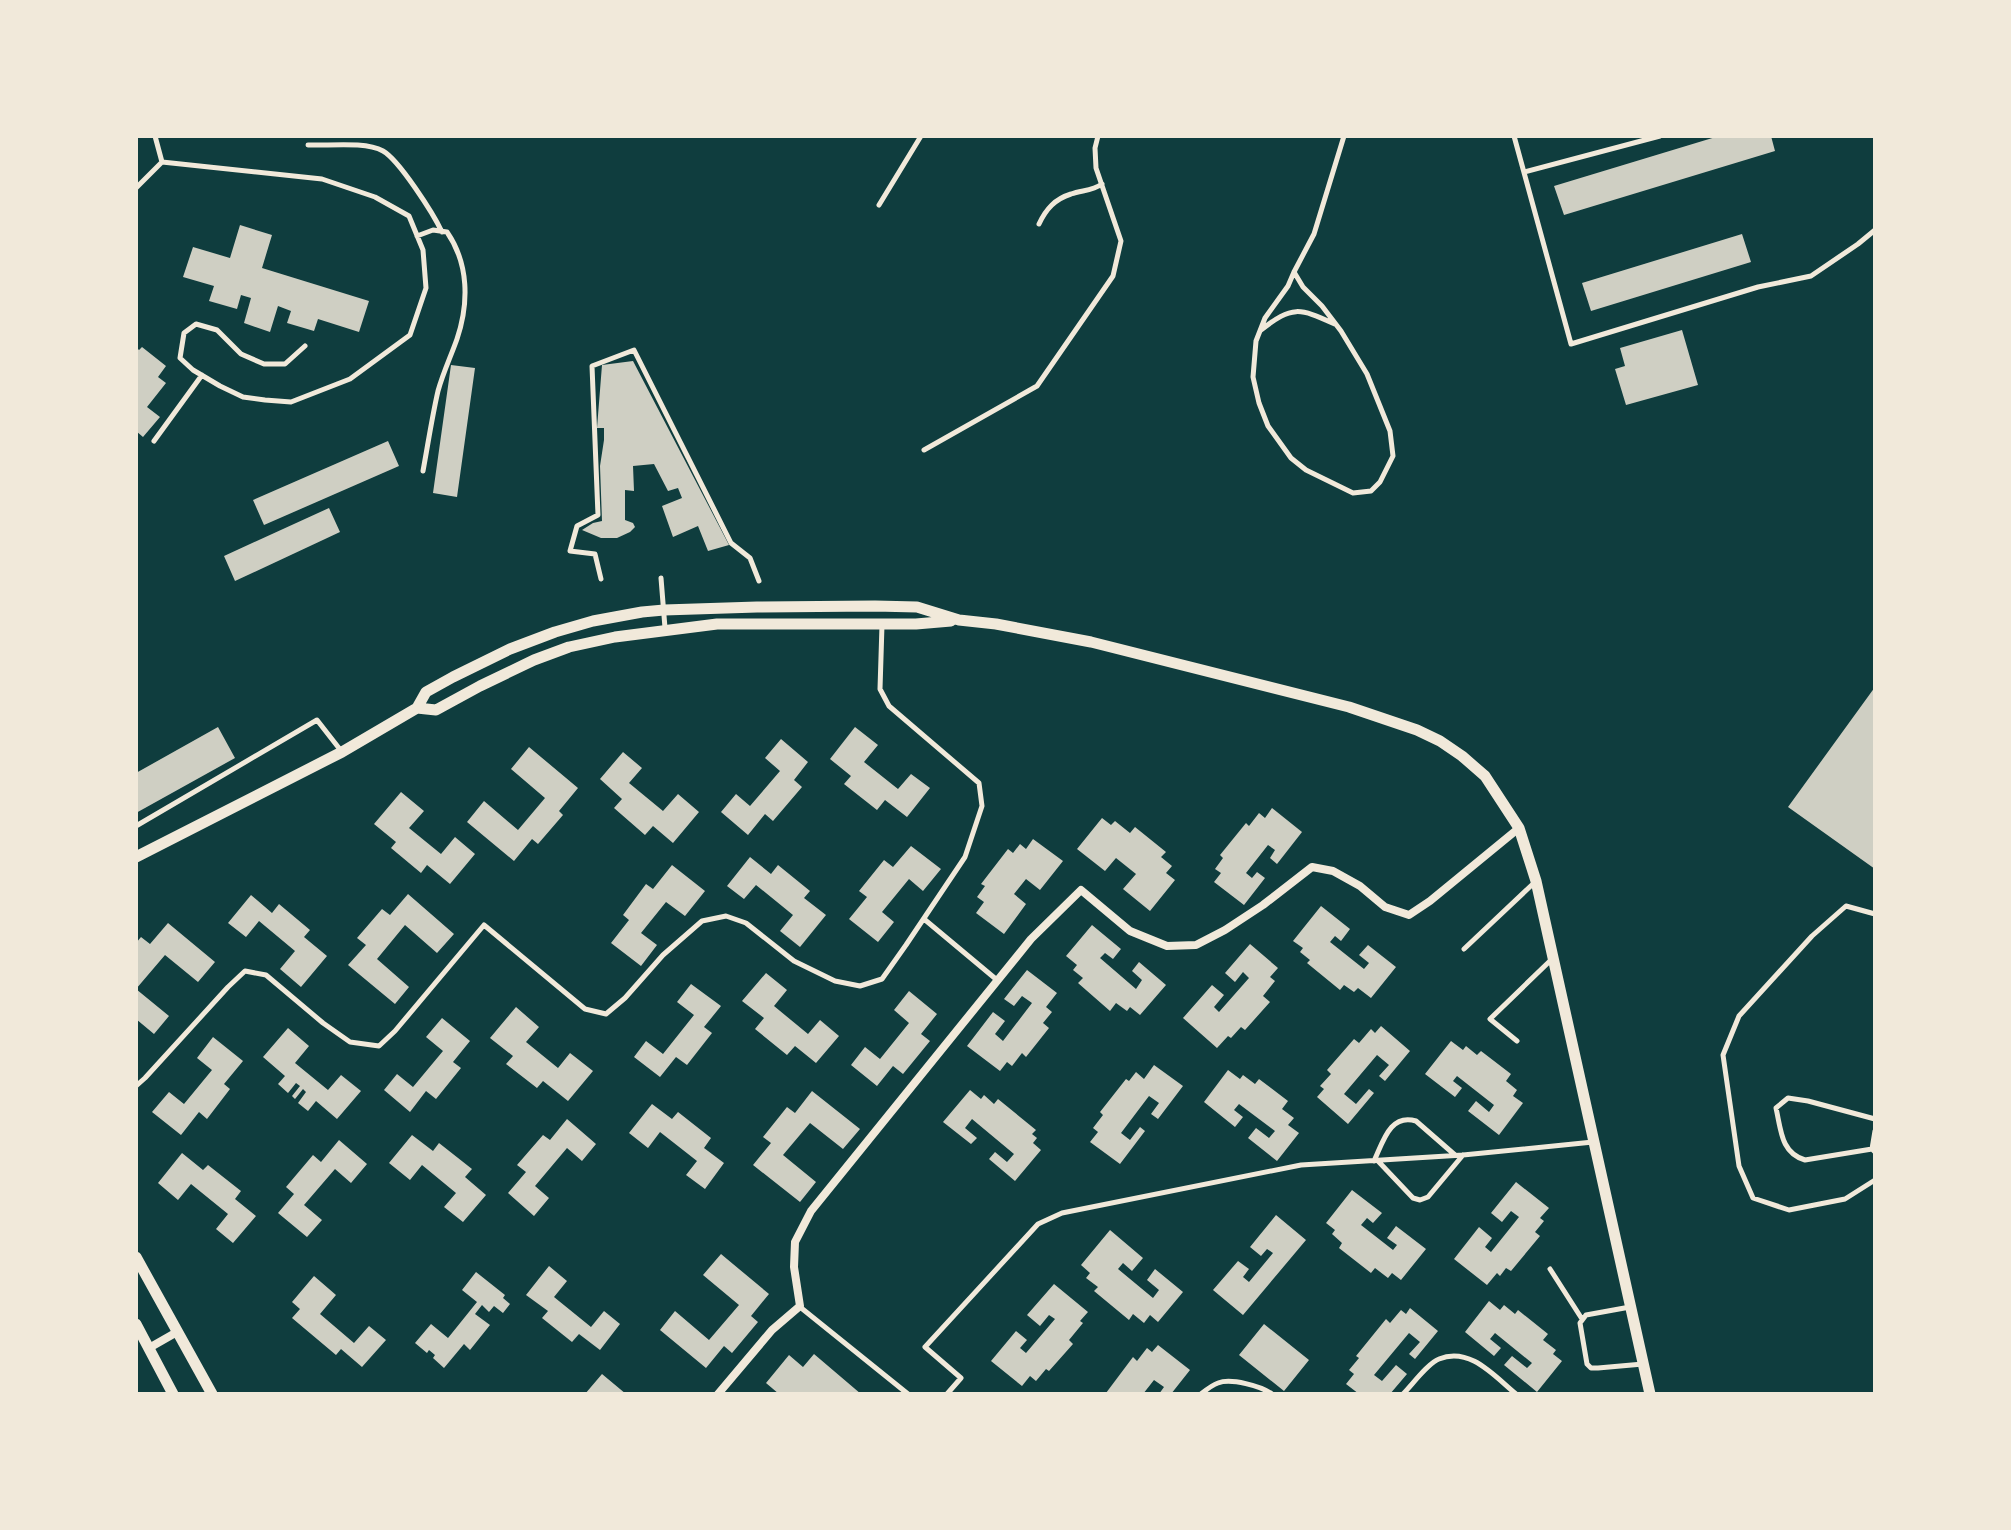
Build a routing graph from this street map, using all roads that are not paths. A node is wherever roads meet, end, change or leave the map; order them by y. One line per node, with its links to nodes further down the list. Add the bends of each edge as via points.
1 (155, 136): 8 (lane)
2 (921, 136): 12 (lane)
3 (1098, 136): 10 (lane, via 1096,168)
4 (1344, 136): 17 (lane, via 1314,234)
5 (1514, 136): 9 (lane)
6 (1660, 136): 9 (lane)
7 (308, 145): 15 (lane, via 384,151)
8 (162, 162): 11 (lane); 16 (lane, via 322,179 375,197 409,216)
9 (1524, 172): 14 (lane, via 1571,344 1811,276)
10 (1102, 184): 13 (lane, via 1069,194 1047,208); 23 (lane, via 1121,241 1113,276 1037,386)
11 (136, 188)
12 (879, 205)
13 (1039, 224)
14 (1875, 230)
15 (442, 232): 16 (lane); 24 (lane, via 456,245 465,273 466,302 439,389)
16 (417, 236): 21 (lane, via 426,288 410,335 350,379 291,402 243,397)
17 (1294, 272): 18 (lane); 19 (lane)
18 (1335, 324): 19 (lane, via 1302,310); 19 (lane, via 1367,374 1390,431 1393,456 1387,471 1371,491 1360,493 1306,470 1268,426 1253,377)
19 (1260, 331)
20 (305, 346): 21 (lane, via 285,364 264,364 241,354 217,330 196,324 184,333 180,358)
21 (202, 375): 22 (lane)
22 (154, 441)
23 (924, 450)
24 (423, 471)
25 (661, 578): 28 (lane)
26 (601, 579): 27 (lane, via 595,554 570,551 577,526 598,515 592,366 634,350 731,543 750,558)
27 (759, 581)
28 (664, 610): 29 (street, via 917,607); 31 (lane); 32 (street, via 593,621 510,649 426,692)
29 (959, 620): 30 (street); 35 (street, via 1091,642 1402,724 1440,741 1485,776)
30 (882, 624): 31 (street); 39 (lane, via 880,689 889,706 979,783 982,806 965,857)
31 (665, 629): 32 (street, via 569,647 436,710)
32 (417, 708): 33 (street)
33 (342, 752): 34 (lane, via 317,720); 36 (street)
34 (136, 826)
35 (1519, 828): 37 (street); 42 (street, via 1409,915 1385,907 1333,871 1312,867 1225,930 1196,945 1167,946 1130,931 1081,890)
36 (136, 857)
37 (1536, 881): 40 (lane); 41 (street)
38 (1875, 914): 52 (lane, via 1846,906 1812,936 1739,1016 1723,1055 1739,1166 1753,1198 1789,1210 1845,1199)
39 (924, 919): 42 (lane); 44 (lane, via 882,979 860,986 835,981 794,961 746,923 726,916 702,921 606,1014 585,1009 484,925 379,1046 350,1042 266,975 245,971)
40 (1464, 949)
41 (1553, 958): 43 (lane, via 1490,1019); 47 (street)
42 (998, 980): 55 (street, via 811,1211 795,1242)
43 (1517, 1041)
44 (136, 1086)
45 (1875, 1119): 48 (lane, via 1788,1098 1776,1108 1785,1146 1795,1157)
46 (1875, 1131): 48 (lane)
47 (1594, 1142): 50 (lane); 56 (street)
48 (1873, 1150)
49 (1455, 1155): 50 (lane); 51 (lane); 51 (lane, via 1409,1119 1389,1128)
50 (1463, 1155): 51 (lane, via 1420,1200)
51 (1376, 1160): 66 (lane, via 1301,1165 1062,1213 1038,1224 925,1347 961,1378)
52 (1875, 1180)
53 (136, 1257): 59 (street)
54 (1550, 1269): 57 (lane)
55 (800, 1306): 64 (street, via 772,1330); 65 (lane)
56 (1630, 1307): 57 (lane); 61 (street)
57 (1582, 1319): 61 (lane, via 1591,1368)
58 (136, 1324): 60 (street)
59 (177, 1332): 60 (street); 63 (street)
60 (149, 1348): 62 (street)
61 (1644, 1364): 71 (street)
62 (173, 1394)
63 (212, 1394)
64 (718, 1394)
65 (908, 1394)
66 (947, 1394)
67 (1201, 1394): 68 (lane, via 1220,1381)
68 (1272, 1394)
69 (1403, 1394): 70 (lane, via 1437,1359 1456,1355 1479,1362)
70 (1516, 1394)
71 (1650, 1394)

